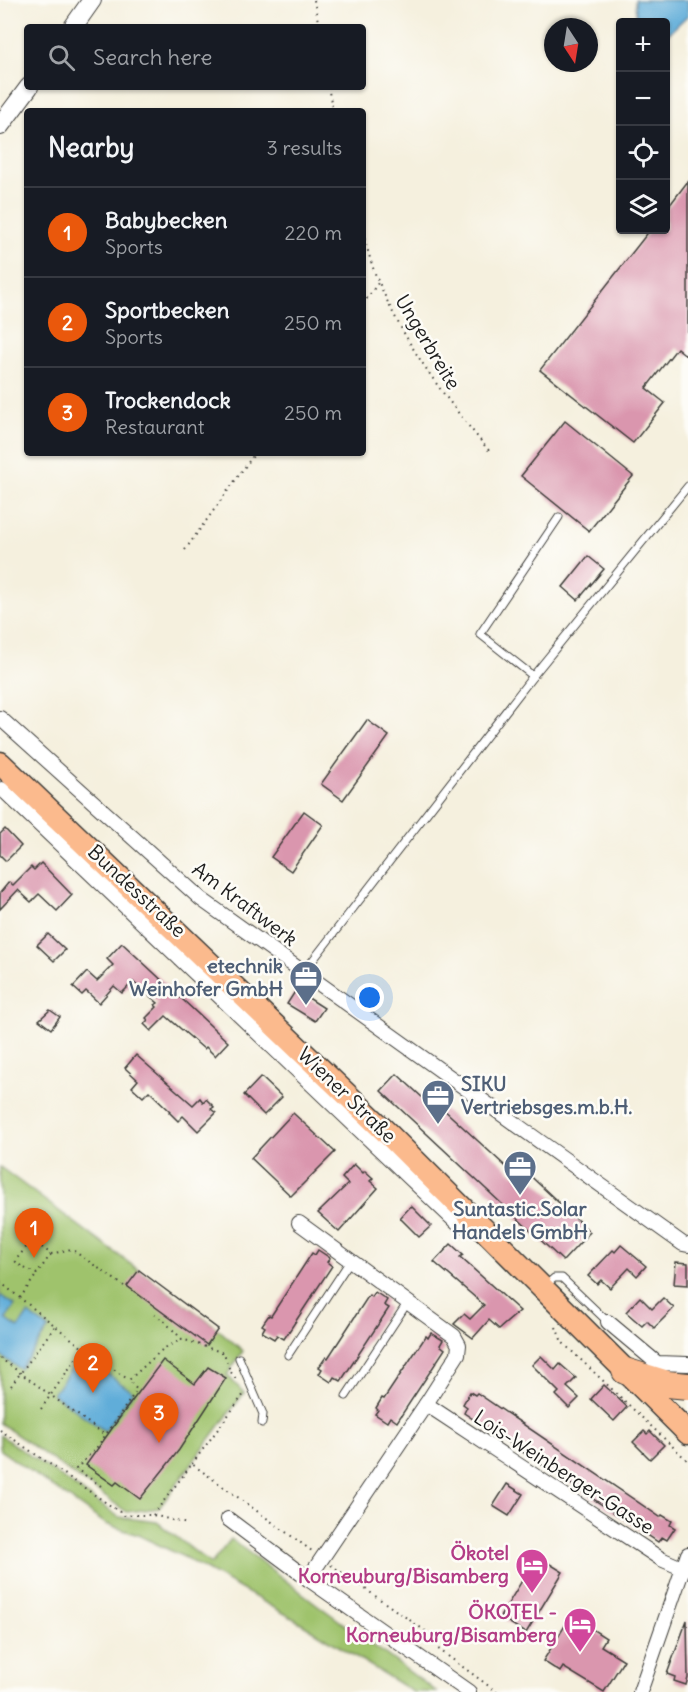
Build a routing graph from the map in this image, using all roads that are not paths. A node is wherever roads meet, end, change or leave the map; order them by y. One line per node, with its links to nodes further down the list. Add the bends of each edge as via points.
1 (92, 0): 2 (street)
2 (75, 24)
3 (26, 90): 4 (street)
4 (0, 126)
5 (688, 486): 7 (lane)
6 (559, 517): 7 (lane, via 480,634)
7 (533, 676): 10 (lane)
8 (0, 718): 10 (street, Am Kraftwerk, via 201,900)
9 (4, 780): 14 (main road, Wiener Straße)
10 (303, 973): 12 (street, Am Kraftwerk)
11 (299, 1223): 13 (street)
12 (688, 1245)
13 (350, 1261): 15 (street); 17 (lane)
14 (542, 1289): 16 (lane, via 554,1278 562,1278); 20 (main road, Wiener Straße)
15 (408, 1302): 22 (lane); 23 (street, via 454,1336 459,1345 458,1354)
16 (608, 1322): 19 (street, via 657,1363)
17 (288, 1355)
18 (239, 1358): 24 (lane, via 263,1414)
19 (688, 1365)
20 (625, 1371): 21 (highway); 25 (main road, Wiener Straße)
21 (688, 1386)
22 (346, 1396)
23 (426, 1404): 28 (street, Lois-Weinberger-Gasse, via 661,1559); 29 (street)
24 (262, 1423)
25 (688, 1433)
26 (228, 1520): 29 (street)
27 (688, 1554): 28 (street)
28 (684, 1569): 31 (street)
29 (308, 1579): 30 (street)
30 (469, 1692)
31 (640, 1692)

